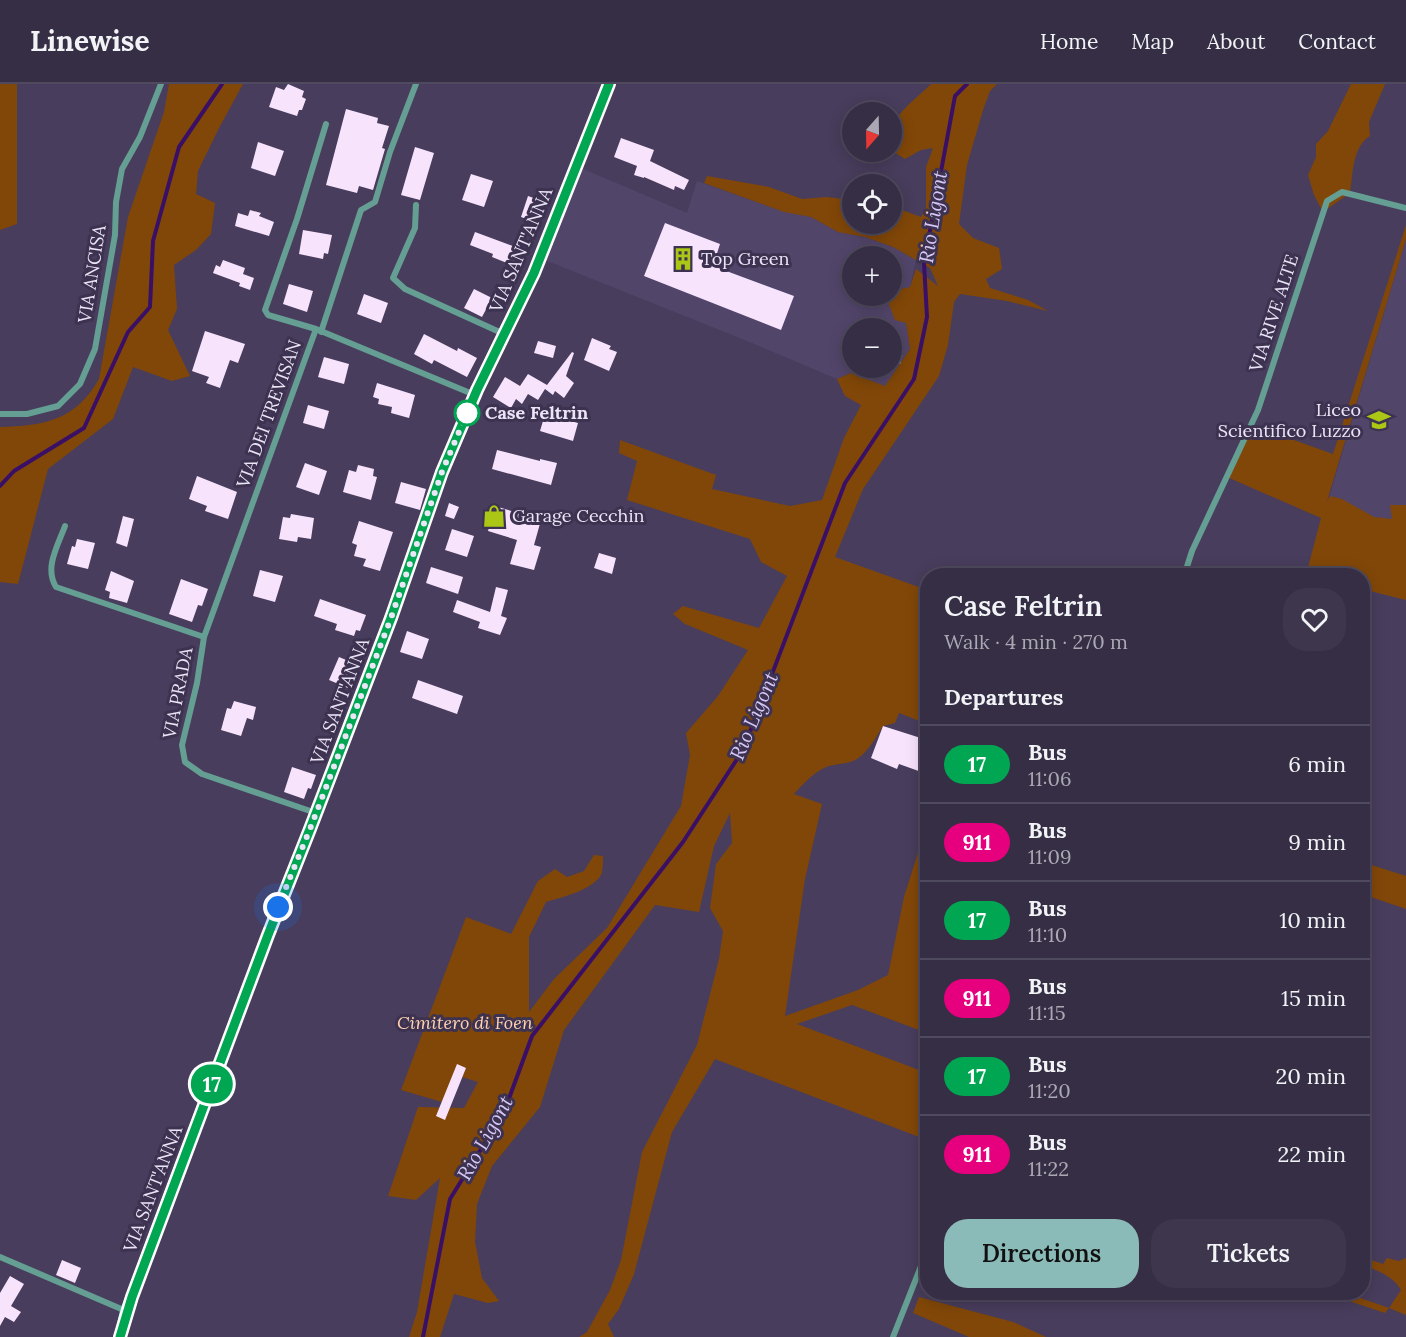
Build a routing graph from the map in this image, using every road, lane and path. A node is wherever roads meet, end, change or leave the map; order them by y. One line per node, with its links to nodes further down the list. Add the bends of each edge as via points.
1 (161, 84): 10 (street, VIA ANCISA, via 140,137 122,169 95,349 80,384 58,406 27,414)
2 (416, 84): 7 (street, via 375,202 361,210)
3 (609, 84): 8 (main road, VIA SANT'ANNA, via 534,273)
4 (326, 124): 7 (street, via 265,310 268,315)
5 (416, 205): 8 (street, via 415,228 393,278 405,289)
6 (1406, 208): 12 (street, VIA RIVE ALTE, via 1342,192 1327,201 1258,410)
7 (318, 330): 9 (street, VIA DEI TREVISAN); 13 (street, VIA DEI TREVISAN)
8 (504, 334): 9 (main road, VIA SANT'ANNA)
9 (475, 395): 14 (main road, VIA SANT'ANNA, via 442,472)
10 (0, 414)
11 (65, 526): 13 (street, VIA PRADA, via 50,569 56,587)
12 (1187, 568)
13 (204, 637): 14 (street, VIA PRADA, via 182,745 185,762 202,774)
14 (316, 813): 17 (main road, VIA SANT'ANNA)
15 (0, 1257): 17 (street)
16 (920, 1269): 19 (street)
17 (126, 1311): 18 (main road, VIA SANT'ANNA)
18 (120, 1337)
19 (893, 1337)

